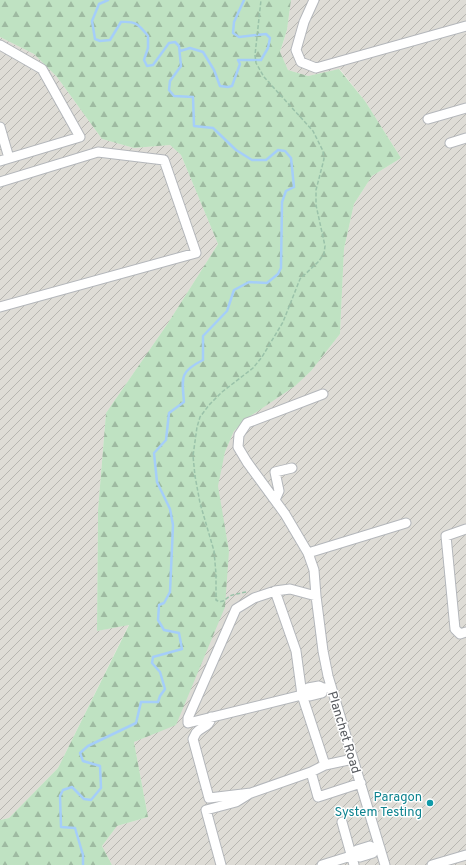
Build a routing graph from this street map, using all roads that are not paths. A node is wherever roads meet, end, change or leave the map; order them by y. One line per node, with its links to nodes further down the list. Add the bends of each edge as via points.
1 (314, 0): 2 (street, via 296,50 301,62 316,68)
2 (466, 26)
3 (0, 45): 9 (street, via 42,69 80,137)
4 (466, 108): 5 (street)
5 (428, 119)
6 (0, 127): 9 (street)
7 (466, 138): 8 (street)
8 (450, 143)
9 (4, 160)
10 (0, 182): 11 (street, via 98,152 164,160 196,253)
11 (0, 307)
12 (323, 394): 14 (street, Planchet Road, via 247,423 239,435 238,447)
13 (292, 468): 14 (street, via 275,472 279,491)
14 (275, 500): 17 (street, Planchet Road)
15 (406, 523): 17 (street)
16 (466, 530): 20 (street, via 446,536 455,629 460,634)
17 (308, 553): 19 (street, Planchet Road, via 314,570)
18 (275, 591): 19 (street, via 290,590); 22 (street, via 296,651); 23 (street, via 254,598 236,609 188,723)
19 (316, 596): 21 (street, Planchet Road)
20 (466, 632)
21 (327, 688): 22 (street, via 308,688); 24 (street, Planchet Road)
22 (304, 694): 23 (street); 25 (street)
23 (211, 717): 28 (street, via 211,722 196,732 193,739 209,798)
24 (353, 759): 25 (street); 27 (street, Planchet Road)
25 (326, 765): 26 (street)
26 (311, 772): 27 (street, via 318,797); 28 (street)
27 (361, 783): 30 (street, Planchet Road)
28 (250, 792): 33 (street, via 236,802 206,810)
29 (342, 822): 32 (street)
30 (377, 848): 32 (street, via 373,853); 35 (street, Planchet Road)
31 (466, 855): 36 (street)
32 (353, 859): 34 (street)
33 (221, 865)
34 (322, 865)
35 (385, 865)
36 (432, 865)

